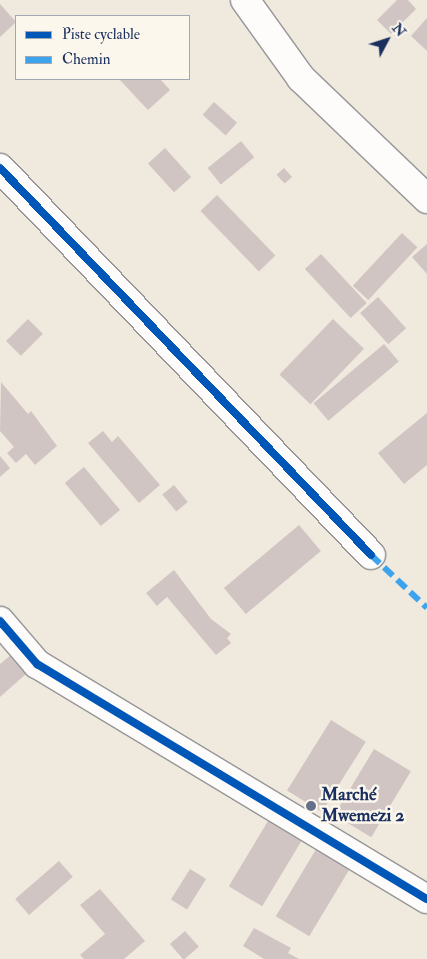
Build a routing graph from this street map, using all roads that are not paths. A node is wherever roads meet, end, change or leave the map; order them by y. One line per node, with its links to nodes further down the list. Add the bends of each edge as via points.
1 (245, 0): 3 (street, via 301,78)
2 (0, 168): 4 (street)
3 (427, 199)
4 (370, 555)
5 (0, 621): 6 (street, via 37,664)
6 (427, 899)

